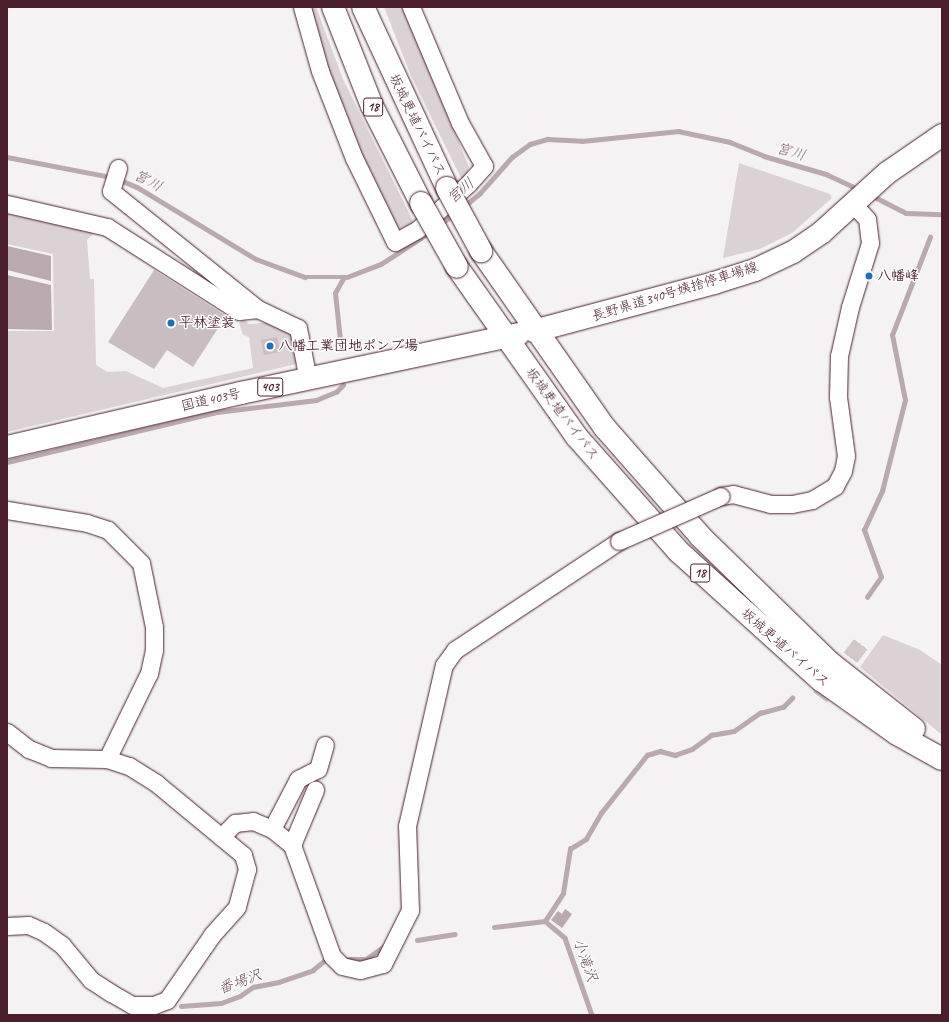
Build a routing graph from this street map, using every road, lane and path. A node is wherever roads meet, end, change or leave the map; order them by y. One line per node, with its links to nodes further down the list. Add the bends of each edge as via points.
1 (302, 7): 4 (street, via 320,71 352,151 395,242 418,229 484,166 457,116)
2 (333, 7): 11 (main road, 坂城更埴バイパス / 18, bridge, via 372,106 421,203 457,267)
3 (364, 7): 10 (main road, 坂城更埴バイパス / 18, bridge, via 447,188 481,251)
4 (411, 7)
5 (942, 135): 7 (main road, 長野県道340号姨捨停車場線)
6 (118, 168): 9 (street, via 111,191)
7 (862, 196): 10 (main road, 長野県道340号姨捨停車場線, via 821,233 793,252 756,270); 23 (street, bridge, via 868,219 870,243 850,307 839,356 838,397 846,456 843,471 835,486 812,500 792,504 770,504 733,494 721,496 619,541 455,650 444,665 409,814 410,910 383,964 368,970 350,968 332,956)
8 (7, 204): 9 (street, via 107,227 239,311)
9 (258, 309): 12 (street, via 298,328)
10 (534, 331): 11 (main road, 国道403号 / 403); 17 (main road, 坂城更埴バイパス / 18, via 605,428 701,537 829,662)
11 (506, 337): 12 (main road, 国道403号 / 403); 19 (main road, 坂城更埴バイパス / 18, via 576,436 678,551 821,680 897,734)
12 (308, 380): 13 (main road, 国道403号 / 403)
13 (7, 447)
14 (7, 510): 18 (street, via 87,523 108,530 141,562 154,627 154,650 149,673)
15 (7, 732): 18 (street, via 29,749 51,758)
16 (325, 745): 21 (street, via 318,769 298,779)
17 (942, 751)
18 (107, 759): 22 (street, via 129,766 156,783)
19 (942, 759)
20 (315, 790): 23 (street)
21 (272, 829): 22 (street, via 253,821 235,823); 23 (street)
22 (221, 836): 24 (street, via 243,855 247,869 237,907 212,935 166,1000 144,1007 132,1005 91,980 62,944 44,932 28,925)
23 (292, 845)
24 (7, 926)

